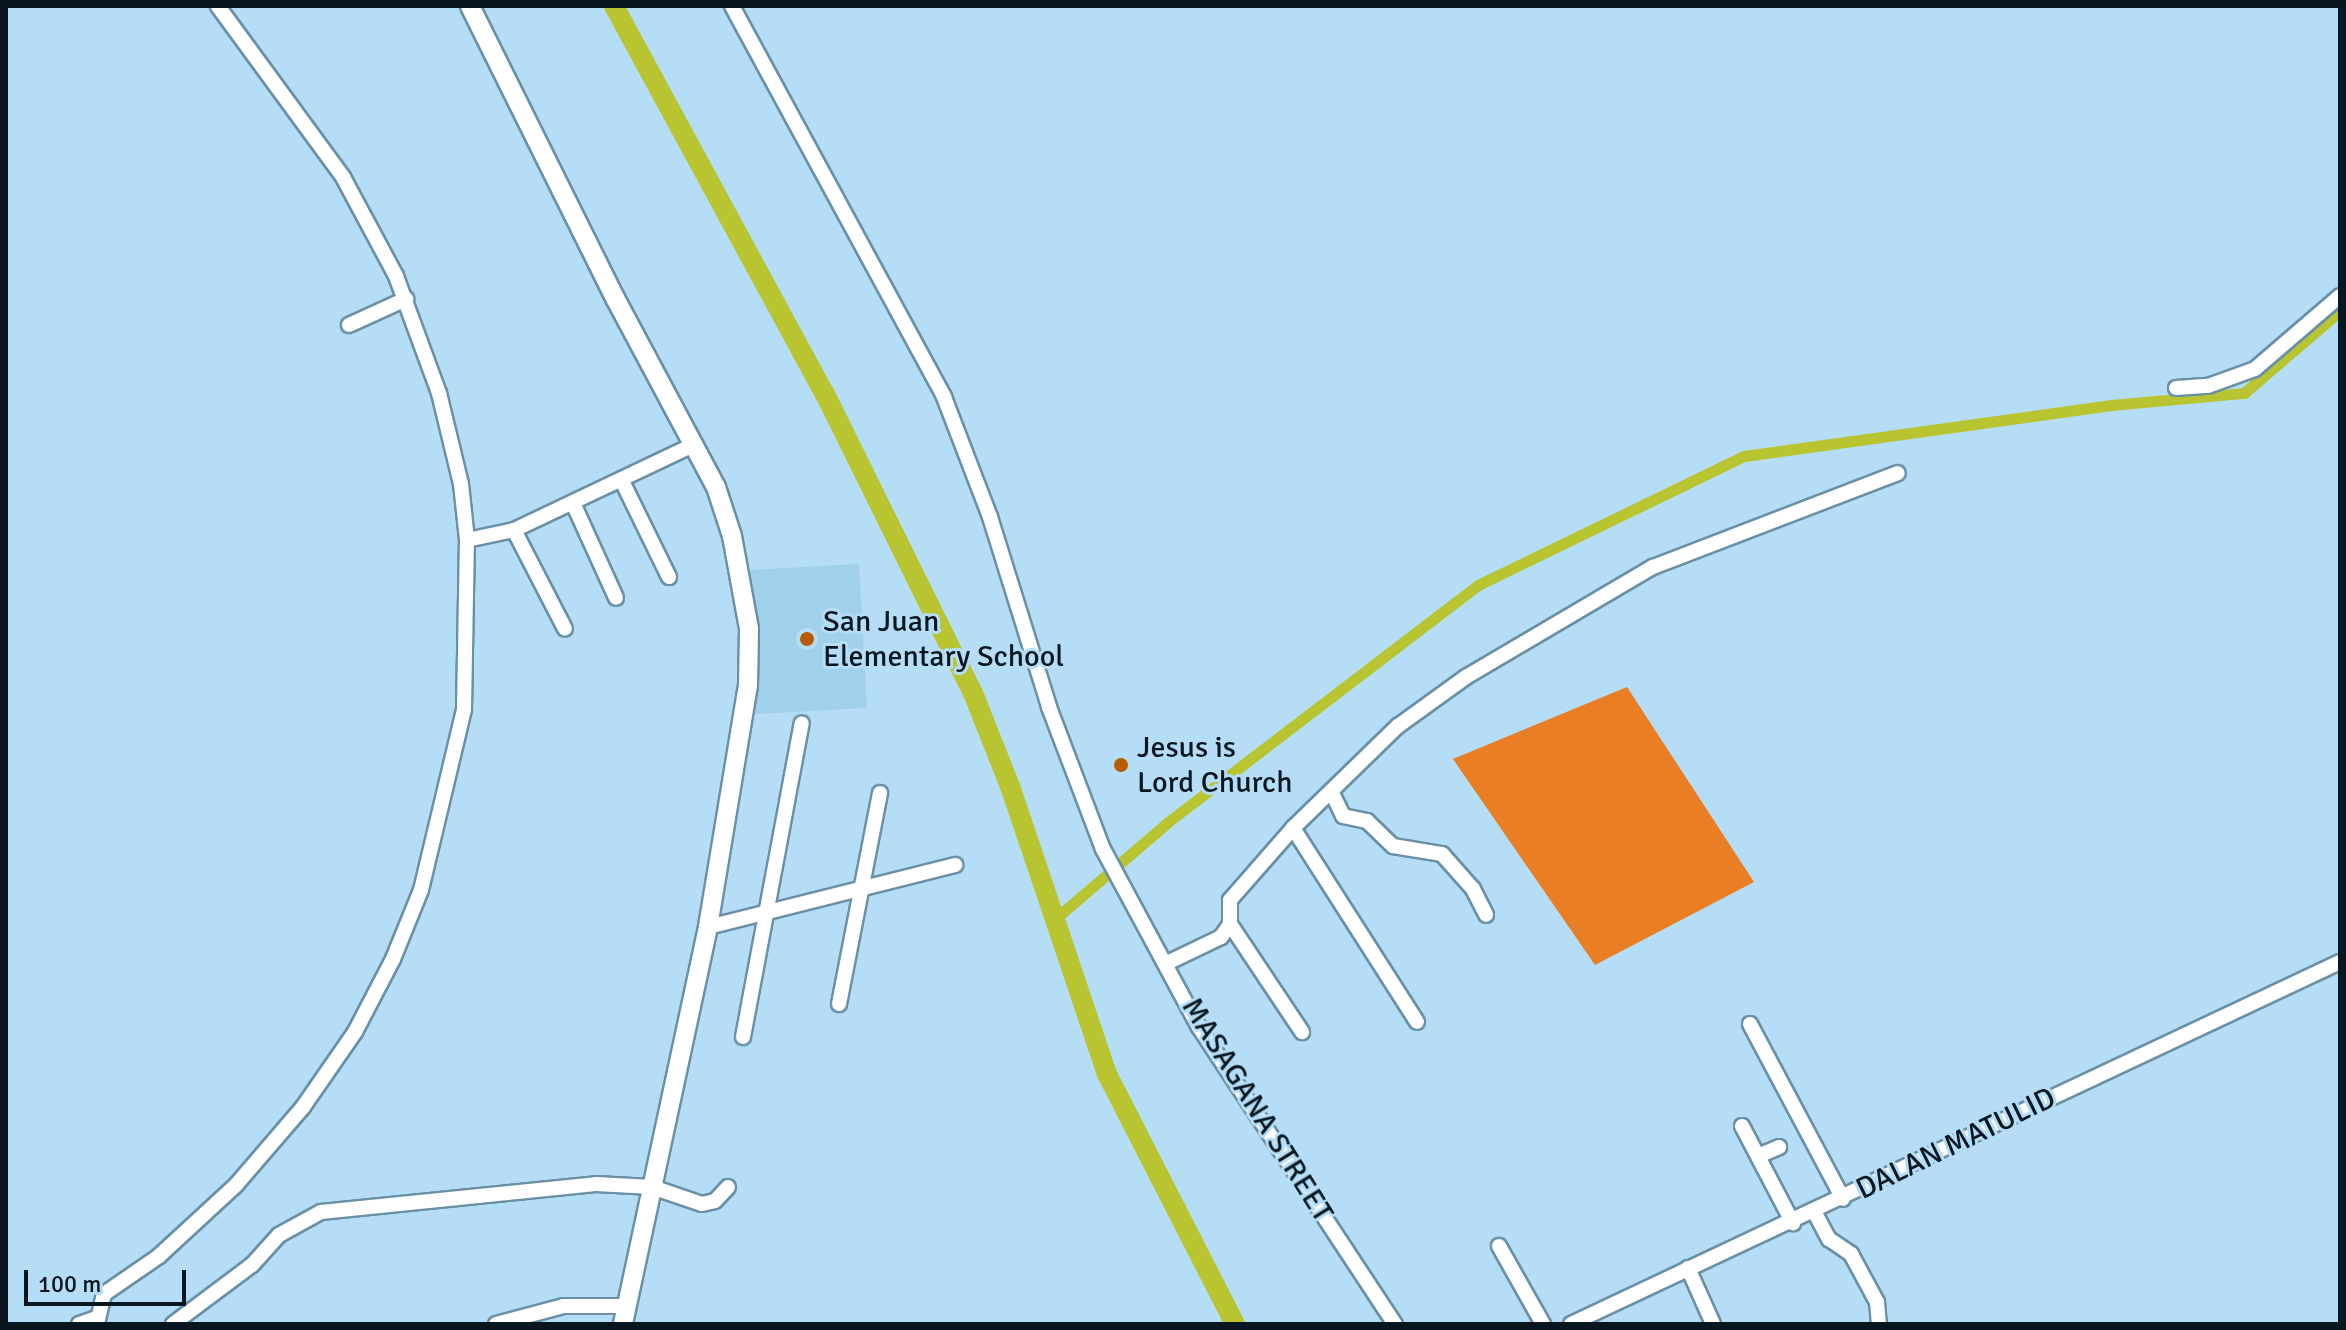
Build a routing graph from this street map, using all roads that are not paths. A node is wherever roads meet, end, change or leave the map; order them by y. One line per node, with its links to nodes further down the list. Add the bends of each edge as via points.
1 (218, 6): 5 (street, via 343,177)
2 (470, 6): 8 (main road)
3 (732, 6): 28 (street, MASAGANA STREET, via 944,397 1103,849)
4 (2340, 296): 7 (street, via 2255,369 2208,386)
5 (406, 299): 6 (street); 13 (street, via 439,393 461,484)
6 (349, 325)
7 (2176, 388)
8 (693, 445): 10 (street); 26 (main road, via 716,487 732,536 749,629 748,685)
9 (1898, 473): 18 (street, via 1653,567 1466,677 1398,726)
10 (622, 481): 11 (street); 14 (street)
11 (573, 503): 12 (street); 15 (street)
12 (514, 530): 13 (street); 16 (street)
13 (467, 540): 46 (street, via 464,709 433,851 393,959 335,1065 272,1146 208,1214 104,1294)
14 (669, 577)
15 (616, 598)
16 (565, 629)
17 (802, 723): 24 (street)
18 (1331, 791): 20 (street); 23 (street, via 1343,816 1367,821 1393,846 1442,854 1473,889)
19 (880, 793): 22 (street)
20 (1293, 828): 25 (street, via 1230,900); 30 (street)
21 (955, 865): 22 (street)
22 (860, 889): 24 (street); 29 (street)
23 (1486, 915)
24 (764, 916): 26 (street); 33 (street)
25 (1230, 924): 28 (street, via 1221,937); 32 (street)
26 (708, 927): 37 (main road)
27 (2340, 962): 39 (street, DALAN MATULID)
28 (1167, 963): 50 (street, MASAGANA STREET, via 1199,1027)
29 (839, 1004)
30 (1417, 1022)
31 (1750, 1024): 39 (street)
32 (1302, 1032)
33 (743, 1037)
34 (1742, 1126): 36 (street)
35 (1779, 1147): 36 (street)
36 (1758, 1156): 41 (street)
37 (652, 1187): 38 (street, via 702,1204 715,1201); 44 (main road); 48 (street, via 596,1184 321,1212 279,1235 252,1265)
38 (728, 1187)
39 (1843, 1199): 40 (street, DALAN MATULID)
40 (1815, 1213): 41 (street, DALAN MATULID); 54 (street, via 1829,1239 1851,1254 1877,1302)
41 (1793, 1223): 43 (street, DALAN MATULID)
42 (1499, 1246): 51 (street)
43 (1688, 1268): 45 (street, DALAN MATULID); 53 (street)
44 (624, 1315): 49 (street, via 563,1306)
45 (1599, 1318): 52 (street, DALAN MATULID)
46 (97, 1321): 47 (street)
47 (79, 1324)
48 (173, 1324)
49 (496, 1324)
50 (1395, 1324)
51 (1543, 1324)
52 (1571, 1324)
53 (1713, 1324)
54 (1879, 1324)

